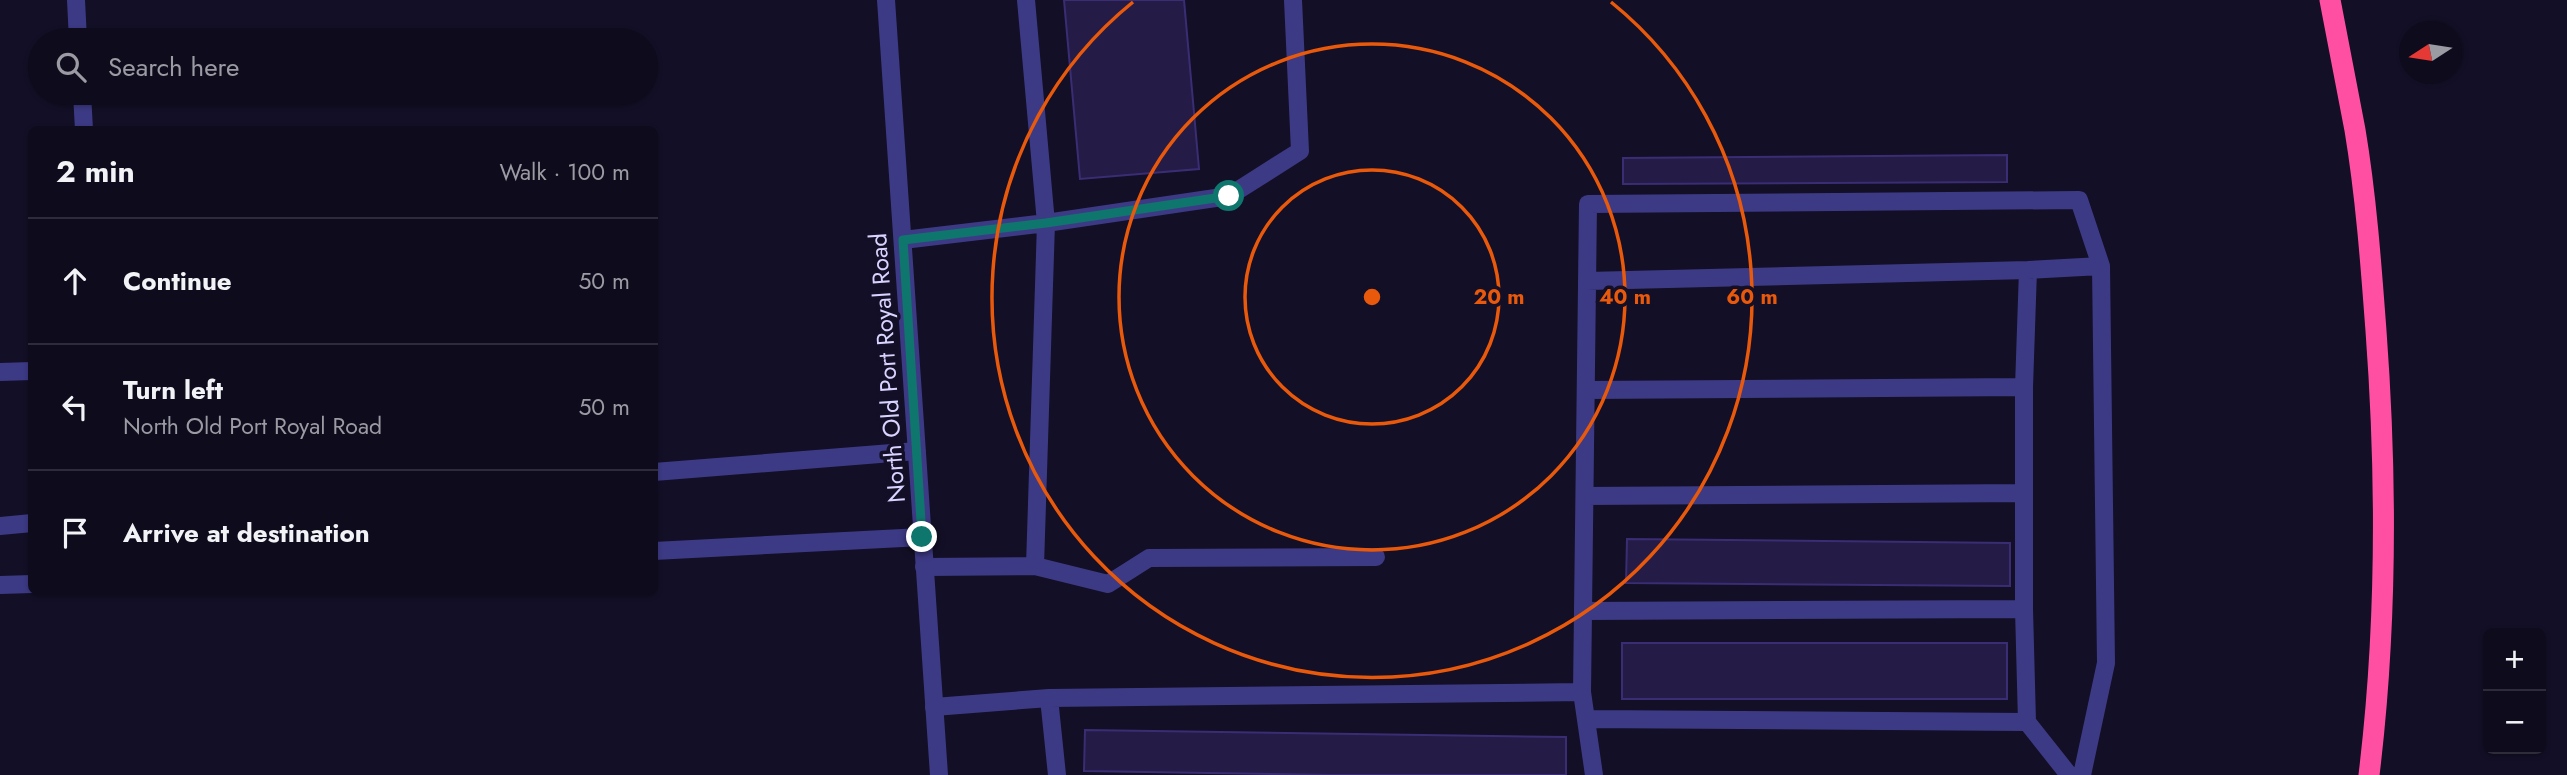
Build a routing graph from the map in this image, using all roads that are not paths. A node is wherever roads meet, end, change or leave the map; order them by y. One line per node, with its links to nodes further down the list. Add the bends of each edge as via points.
1 (76, 0): 6 (street)
2 (887, 0): 10 (street, North Old Port Royal Road)
3 (1026, 0): 9 (street)
4 (1293, 0): 9 (street, via 1300,151 1229,196)
5 (2330, 0): 43 (highway, via 2355,132 2372,271 2382,419 2384,573)
6 (77, 28)
7 (83, 105): 8 (street)
8 (84, 126)
9 (1046, 223): 10 (street); 27 (street)
10 (903, 240): 18 (street, North Old Port Royal Road)
11 (2101, 266): 12 (street); 13 (street, via 2079,200 1588,204); 42 (street, via 2106,663)
12 (2028, 270): 13 (street); 16 (street)
13 (1587, 281): 17 (street)
14 (28, 371): 15 (street)
15 (0, 372)
16 (2024, 387): 17 (street); 20 (street)
17 (1586, 390): 21 (street)
18 (917, 451): 19 (street); 24 (street, North Old Port Royal Road)
19 (658, 472)
20 (2024, 493): 21 (street); 31 (street)
21 (1585, 496): 32 (street)
22 (28, 523): 23 (street)
23 (0, 526)
24 (922, 537): 25 (street); 28 (street, North Old Port Royal Road)
25 (658, 551)
26 (1376, 557): 27 (street, via 1150,558 1108,584)
27 (1035, 566): 28 (street)
28 (924, 567): 35 (street, North Old Port Royal Road)
29 (28, 584): 30 (street)
30 (0, 585)
31 (2024, 609): 32 (street); 37 (street)
32 (1583, 611): 33 (street)
33 (1583, 692): 34 (street); 36 (street)
34 (1049, 698): 35 (street); 39 (street)
35 (934, 707): 38 (street, North Old Port Royal Road)
36 (1586, 719): 37 (street); 40 (street)
37 (2027, 722): 41 (street)
38 (939, 775)
39 (1057, 775)
40 (1594, 775)
41 (2069, 775)
42 (2082, 775)
43 (2369, 775)

